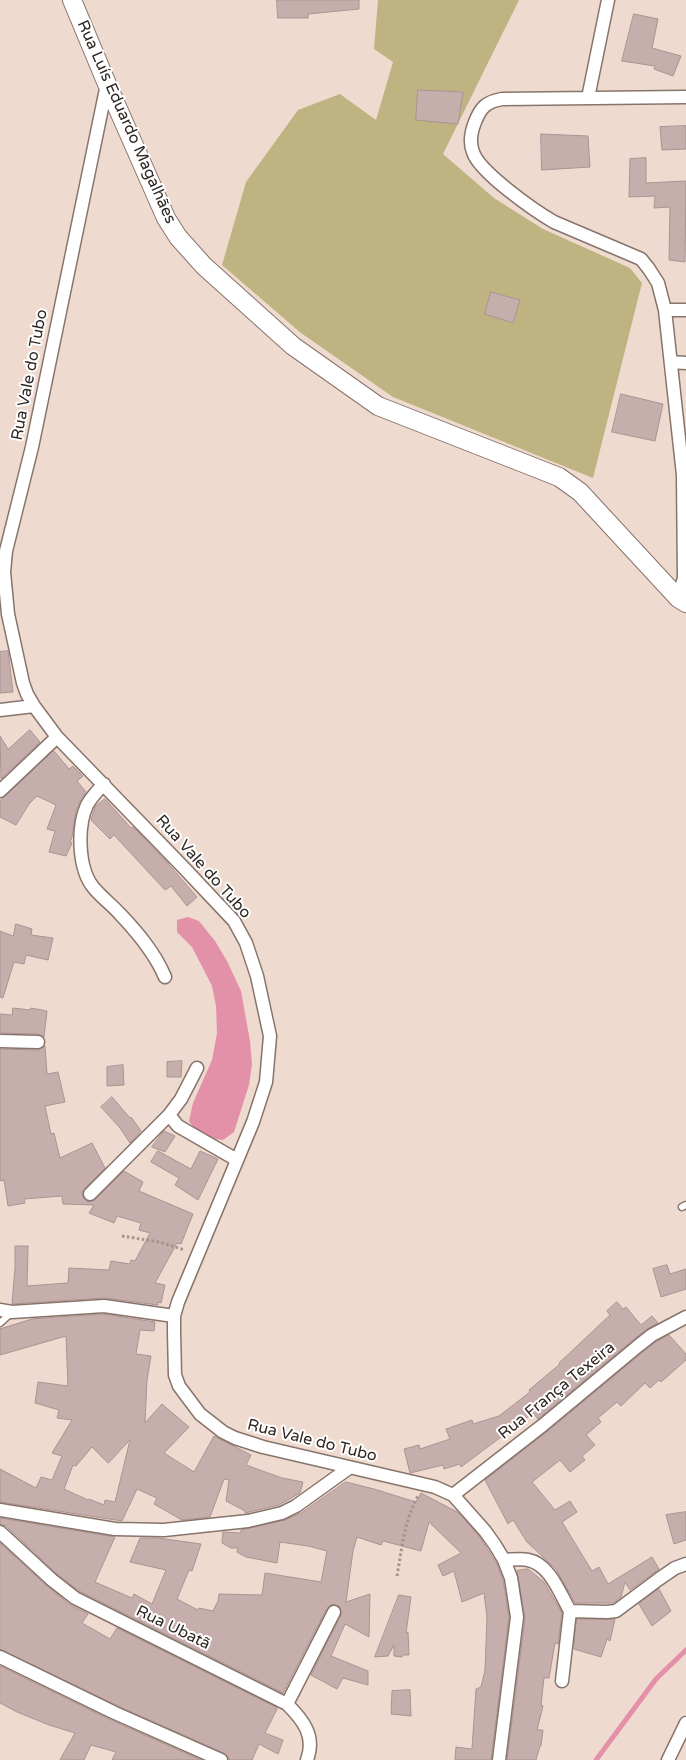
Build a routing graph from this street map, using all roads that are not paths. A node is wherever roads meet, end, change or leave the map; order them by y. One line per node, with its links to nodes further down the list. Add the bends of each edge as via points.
1 (72, 0): 3 (main road, Rua Luís Eduardo Magalhães)
2 (608, 0): 5 (street)
3 (107, 84): 11 (main road, Rua Luís Eduardo Magalhães, via 166,218 178,238 204,266 316,363 378,406 570,484); 12 (street, Rua Vale do Tubo, via 32,447 6,551 4,572 8,614 23,682)
4 (686, 97): 5 (street)
5 (588, 98): 6 (street, via 502,99 490,102 480,109 470,136 473,153 494,178 542,215 641,259 658,283)
6 (665, 310): 7 (street); 8 (street)
7 (686, 310)
8 (671, 362): 9 (street); 10 (street)
9 (686, 363)
10 (684, 476): 11 (street)
11 (682, 600)
12 (34, 706): 13 (street); 14 (street, Rua Vale do Tubo)
13 (0, 710)
14 (57, 737): 15 (street, Rua Vale do Tubo); 16 (street)
15 (104, 784): 17 (street, via 88,804 80,834 86,875 92,886 148,947); 22 (street, Rua Vale do Tubo, via 234,921 246,943 271,1040 266,1082)
16 (0, 791)
17 (165, 977)
18 (0, 1041): 19 (street)
19 (38, 1042)
20 (198, 1068): 21 (street)
21 (169, 1115): 22 (street, via 178,1126); 23 (street)
22 (237, 1160): 25 (street, Rua Vale do Tubo)
23 (90, 1194)
24 (6, 1311): 25 (street, via 104,1306); 27 (lane)
25 (174, 1316): 28 (street, Rua Vale do Tubo, via 175,1375 179,1386 200,1414 235,1438)
26 (686, 1317): 29 (street, Rua França Texeira, via 638,1346)
27 (0, 1323)
28 (349, 1468): 29 (street, Rua Vale do Tubo, via 435,1487); 30 (street, via 296,1506 282,1513 248,1521 164,1530 115,1528)
29 (453, 1495): 32 (street, Rua Vale do Tubo, via 485,1531)
30 (0, 1510)
31 (0, 1532): 38 (street, Rua Ubatã, via 75,1598)
32 (504, 1560): 34 (street, via 528,1560 539,1565 553,1581); 42 (street, Rua Vale do Tubo, via 512,1578 516,1617)
33 (686, 1564): 34 (street, via 675,1568 616,1611)
34 (570, 1611): 37 (street)
35 (334, 1612): 38 (street)
36 (0, 1657): 40 (street)
37 (562, 1681)
38 (287, 1704): 41 (street, Rua Ubatã, via 300,1718 310,1737)
39 (686, 1723): 43 (street)
40 (221, 1760)
41 (307, 1760)
42 (499, 1760)
43 (668, 1760)

